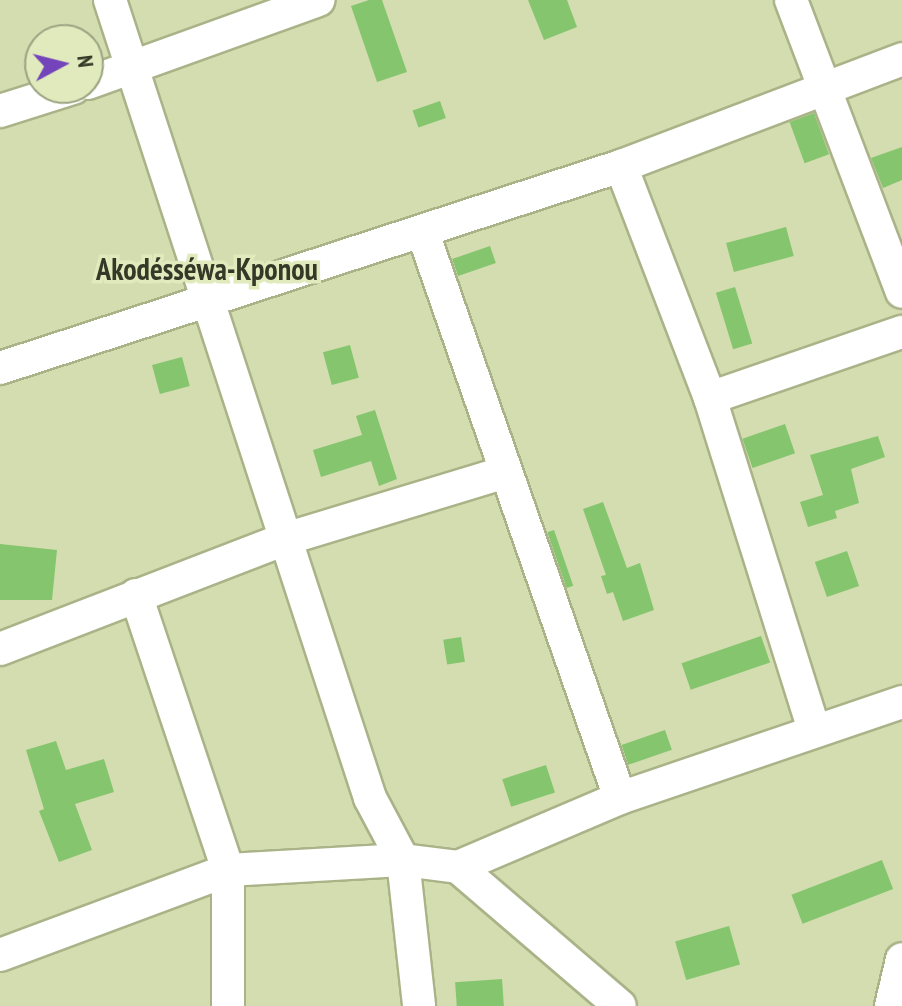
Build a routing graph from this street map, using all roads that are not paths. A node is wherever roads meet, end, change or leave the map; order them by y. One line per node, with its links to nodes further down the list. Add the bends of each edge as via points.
1 (110, 0): 5 (street)
2 (318, 0): 5 (street)
3 (791, 0): 7 (street)
4 (902, 59): 7 (street)
5 (129, 70): 6 (street); 13 (street)
6 (104, 78)
7 (825, 88): 10 (street); 12 (street)
8 (24, 103): 9 (street)
9 (0, 111)
10 (621, 166): 11 (street); 16 (street)
11 (423, 233): 13 (street); 17 (street)
12 (902, 292)
13 (210, 303): 15 (street); 18 (street)
14 (902, 332): 16 (street)
15 (0, 368)
16 (710, 398): 22 (street)
17 (502, 473): 18 (street); 23 (street)
18 (282, 540): 19 (street); 24 (street, via 370,798)
19 (136, 595): 20 (street); 26 (street)
20 (0, 649)
21 (902, 702): 22 (street)
22 (814, 730): 23 (street)
23 (620, 798): 25 (street)
24 (403, 860): 25 (street); 26 (street); 30 (street)
25 (458, 867): 31 (street)
26 (228, 870): 27 (street); 29 (street)
27 (0, 955)
28 (902, 959): 32 (street)
29 (228, 1006)
30 (419, 1006)
31 (620, 1006)
32 (891, 1006)

